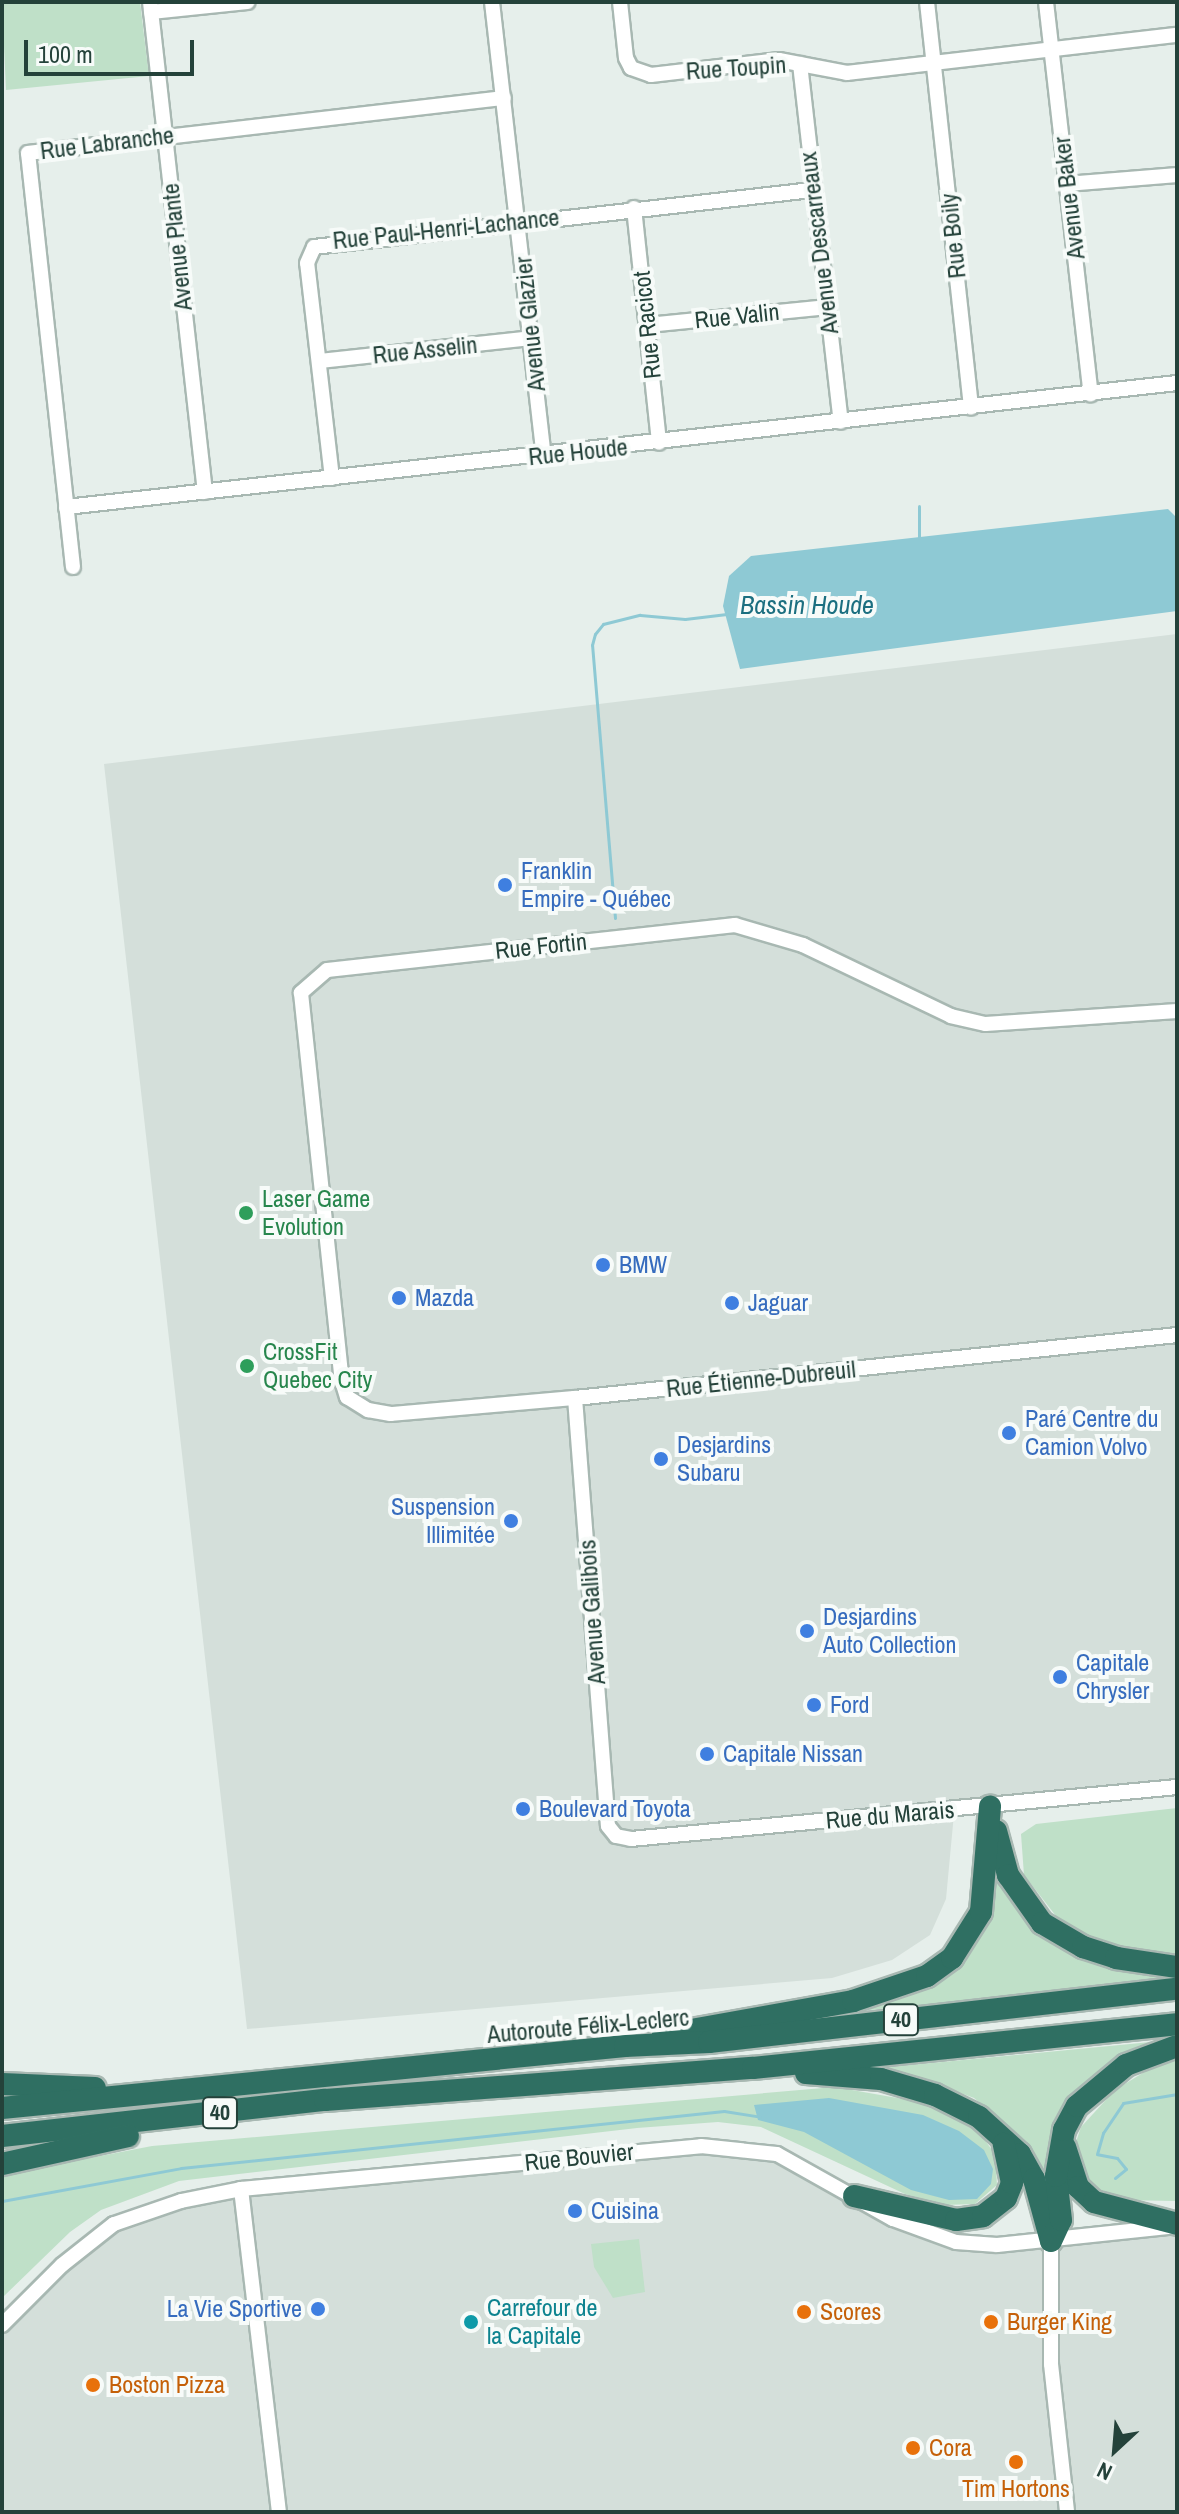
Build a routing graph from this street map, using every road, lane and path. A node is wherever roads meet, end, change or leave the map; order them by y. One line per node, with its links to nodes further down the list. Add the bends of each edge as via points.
1 (247, 2): 6 (street)
2 (492, 2): 11 (street, Avenue Glazier)
3 (620, 2): 9 (street, Rue Toupin, via 626,58 640,73 779,60)
4 (927, 2): 10 (street, Rue Boily)
5 (1046, 2): 8 (street, Avenue Baker)
6 (150, 7): 12 (street, Avenue Plante)
7 (1177, 35): 8 (street, Rue Toupin)
8 (1051, 50): 10 (street, Rue Toupin); 14 (street, Avenue Baker)
9 (800, 64): 10 (street, Rue Toupin, via 847,73); 15 (street, Avenue Descarreaux)
10 (935, 64): 24 (street, Rue Boily)
11 (504, 98): 12 (street, Rue Labranche); 17 (street, Avenue Glazier)
12 (165, 135): 29 (street, Avenue Plante); 30 (street, Rue Labranche, via 28,153)
13 (1177, 175): 14 (street)
14 (1067, 184): 23 (street, Avenue Baker)
15 (812, 190): 16 (street, Rue Paul-Henri-Lachance); 18 (street, Avenue Descarreaux)
16 (634, 208): 17 (street, Rue Paul-Henri-Lachance); 19 (street, Rue Racicot)
17 (519, 220): 20 (street, Avenue Glazier); 21 (street, Rue Paul-Henri-Lachance, via 314,247 307,263)
18 (826, 307): 19 (street, Rue Valin); 25 (street, Avenue Descarreaux)
19 (647, 325): 26 (street, Rue Racicot)
20 (531, 338): 21 (street, Rue Asselin); 27 (street, Avenue Glazier)
21 (320, 361): 28 (street, Rue Paul-Henri-Lachance)
22 (1177, 383): 23 (street, Rue Houde)
23 (1091, 394): 24 (street, Rue Houde)
24 (971, 408): 25 (street, Rue Houde)
25 (841, 422): 26 (street, Rue Houde)
26 (659, 443): 27 (street, Rue Houde)
27 (544, 456): 28 (street, Rue Houde)
28 (332, 478): 29 (street, Rue Houde)
29 (205, 492): 30 (street, Rue Houde)
30 (66, 507): 31 (street, Rue Labranche)
31 (73, 567)
32 (1177, 1011): 34 (street, Rue Fortin, via 985,1024 951,1016 803,945 735,925 327,970 301,993 326,1255)
33 (1177, 1335): 35 (street, Rue Étienne-Dubreuil)
34 (347, 1397): 35 (street, Rue Étienne-Dubreuil, via 368,1410 391,1414)
35 (575, 1398): 38 (street, Avenue Galibois)
36 (1177, 1787): 37 (street, Rue du Marais)
37 (990, 1806): 38 (street, Rue du Marais, via 631,1839 616,1836); 39 (highway, via 1008,1875 1042,1923 1083,1947 1116,1958); 42 (highway, via 981,1912 952,1958 927,1976 853,2001 697,2025)
38 (608, 1826)
39 (1177, 1967)
40 (1177, 1989): 42 (highway, Autoroute Félix-Leclerc / 40, via 709,2042)
41 (1177, 2024): 44 (highway, 40)
42 (625, 2046): 47 (highway, Autoroute Félix-Leclerc / 40)
43 (1177, 2046): 49 (highway, via 1126,2065 1104,2080 1077,2106)
44 (753, 2068): 46 (highway, 40); 50 (highway, via 881,2079 935,2095)
45 (2, 2084): 47 (highway, via 101,2088)
46 (438, 2093): 51 (highway, 40); 52 (highway, via 107,2139)
47 (122, 2099): 48 (highway, Autoroute Félix-Leclerc / 40)
48 (2, 2108)
49 (1064, 2130): 55 (highway, via 1070,2171 1087,2197 1118,2211); 56 (highway, via 1056,2176 1061,2220)
50 (1002, 2135): 54 (highway, via 1012,2183 1006,2198 983,2216 956,2220); 56 (highway, via 1034,2179)
51 (2, 2136)
52 (2, 2164)
53 (241, 2189): 54 (street, Rue Bouvier, via 726,2145 777,2154); 57 (street, Rue Bouvier, via 181,2201 114,2224 62,2265); 58 (street)
54 (854, 2196): 56 (street, Rue Bouvier, via 945,2239 997,2245)
55 (1177, 2225): 56 (street, Rue Bouvier)
56 (1051, 2241): 59 (street, via 1051,2364)
57 (2, 2325)
58 (279, 2512)
59 (1067, 2512)

